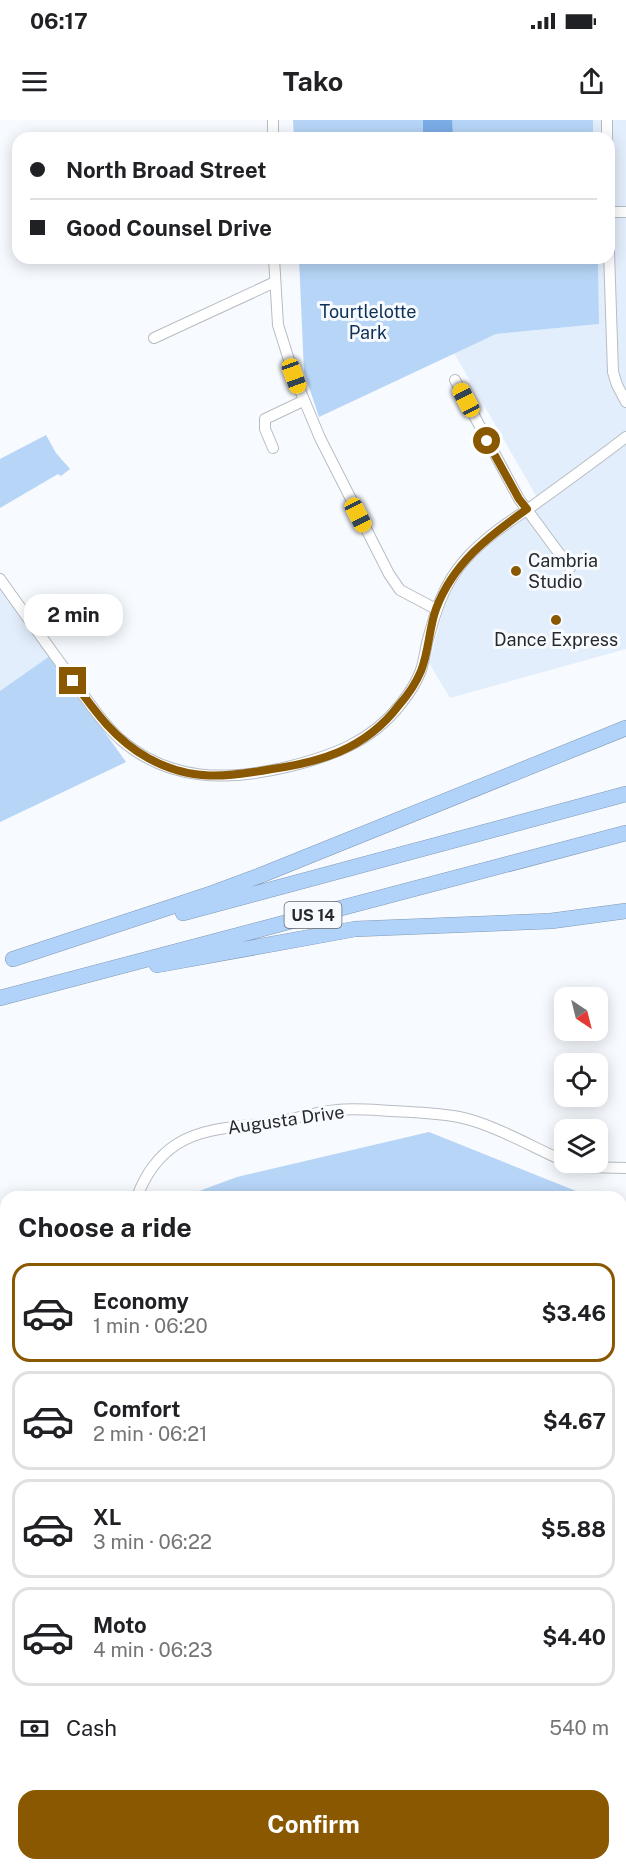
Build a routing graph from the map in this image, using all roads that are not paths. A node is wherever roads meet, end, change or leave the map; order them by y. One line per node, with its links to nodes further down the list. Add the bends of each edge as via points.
1 (274, 264): 3 (street)
2 (609, 264): 7 (street, via 613,372)
3 (275, 282): 4 (street); 6 (street, via 278,325)
4 (154, 338)
5 (455, 380): 10 (street)
6 (303, 401): 9 (street, via 265,419); 13 (street, via 389,574 400,590)
7 (626, 402)
8 (626, 437): 10 (street)
9 (273, 448)
10 (527, 509): 11 (street); 13 (street, via 471,553 453,576)
11 (570, 568)
12 (0, 579): 13 (street, via 97,714 121,739 164,766 211,777 321,759 365,737 400,705 416,680)
13 (436, 609)
14 (626, 728): 18 (highway, via 250,879)
15 (626, 794): 18 (highway, US 14)
16 (626, 832): 19 (highway, US 14)
17 (626, 911): 19 (highway, via 550,921 355,929)
18 (6, 961)
19 (63, 981): 20 (highway, US 14)
20 (0, 998)
21 (554, 1157): 24 (street, Augusta Drive, via 460,1118 432,1113 337,1110 200,1134 164,1153 143,1179)
22 (608, 1168): 23 (street, Augusta Drive)
23 (626, 1168)
24 (139, 1191)

